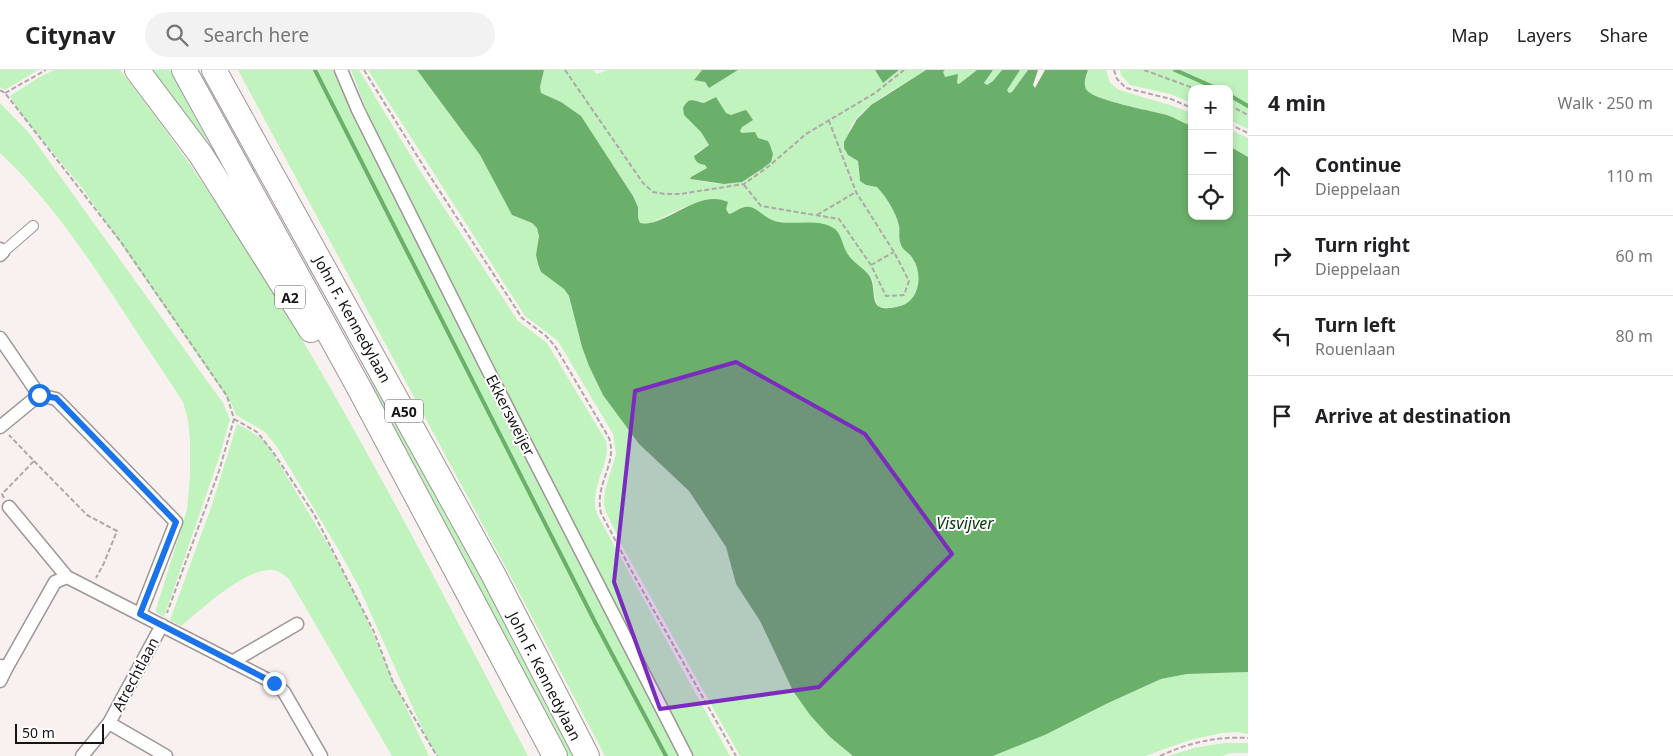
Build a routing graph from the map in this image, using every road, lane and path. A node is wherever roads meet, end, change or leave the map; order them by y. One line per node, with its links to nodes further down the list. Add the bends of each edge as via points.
1 (46, 70): 13 (path)
2 (137, 70): 33 (highway, A2, via 201,155)
3 (184, 70): 33 (highway, John F. Kennedylaan / A50)
4 (214, 70): 49 (highway, John F. Kennedylaan / A50, via 493,574)
5 (341, 70): 50 (street, Ekkersweijer, via 480,354)
6 (364, 70): 51 (path, via 522,318 555,346 608,438 612,454 600,491 601,513)
7 (565, 70): 20 (path, via 643,183 653,192 680,194)
8 (904, 70): 17 (path, via 875,93)
9 (1114, 70): 14 (path, via 1126,88)
10 (1144, 70): 11 (path)
11 (1188, 86)
12 (0, 90): 13 (path)
13 (5, 93): 29 (path, via 121,242 227,396)
14 (1188, 106)
15 (1233, 107): 16 (path)
16 (1248, 115)
17 (829, 121): 20 (path, via 806,134); 21 (path)
18 (1233, 126): 19 (path)
19 (1248, 133)
20 (744, 184): 22 (path, via 761,206)
21 (856, 192): 22 (path); 25 (path)
22 (816, 215): 26 (path, via 839,219)
23 (33, 226): 24 (street)
24 (1, 252)
25 (894, 252): 26 (path); 26 (path, via 909,281 904,295 886,296)
26 (871, 265)
27 (0, 338): 28 (street)
28 (39, 395): 30 (street); 36 (street, via 56,398 176,522)
29 (234, 420): 38 (path, via 219,471); 47 (path, via 257,432 314,514 374,632 393,682)
30 (0, 427): 31 (path)
31 (34, 461): 32 (path, via 2,494); 35 (path, via 87,516 117,531)
32 (9, 507): 34 (street)
33 (435, 530): 48 (highway, John F. Kennedylaan / A50)
34 (66, 577): 35 (street); 40 (street, via 55,582)
35 (90, 589): 36 (street)
36 (140, 614): 38 (street)
37 (297, 624): 39 (street)
38 (162, 625): 39 (street); 42 (street, Atrechtlaan)
39 (232, 662): 46 (street, via 274,683 284,692)
40 (3, 666): 41 (street)
41 (0, 681)
42 (108, 723): 44 (street, Atrechtlaan); 45 (street, Atrechtlaan)
43 (1248, 738): 52 (path, via 1222,737 1192,743)
44 (82, 756)
45 (166, 756)
46 (321, 756)
47 (437, 756)
48 (555, 756)
49 (587, 756)
50 (686, 756)
51 (736, 756)
52 (1160, 756)

